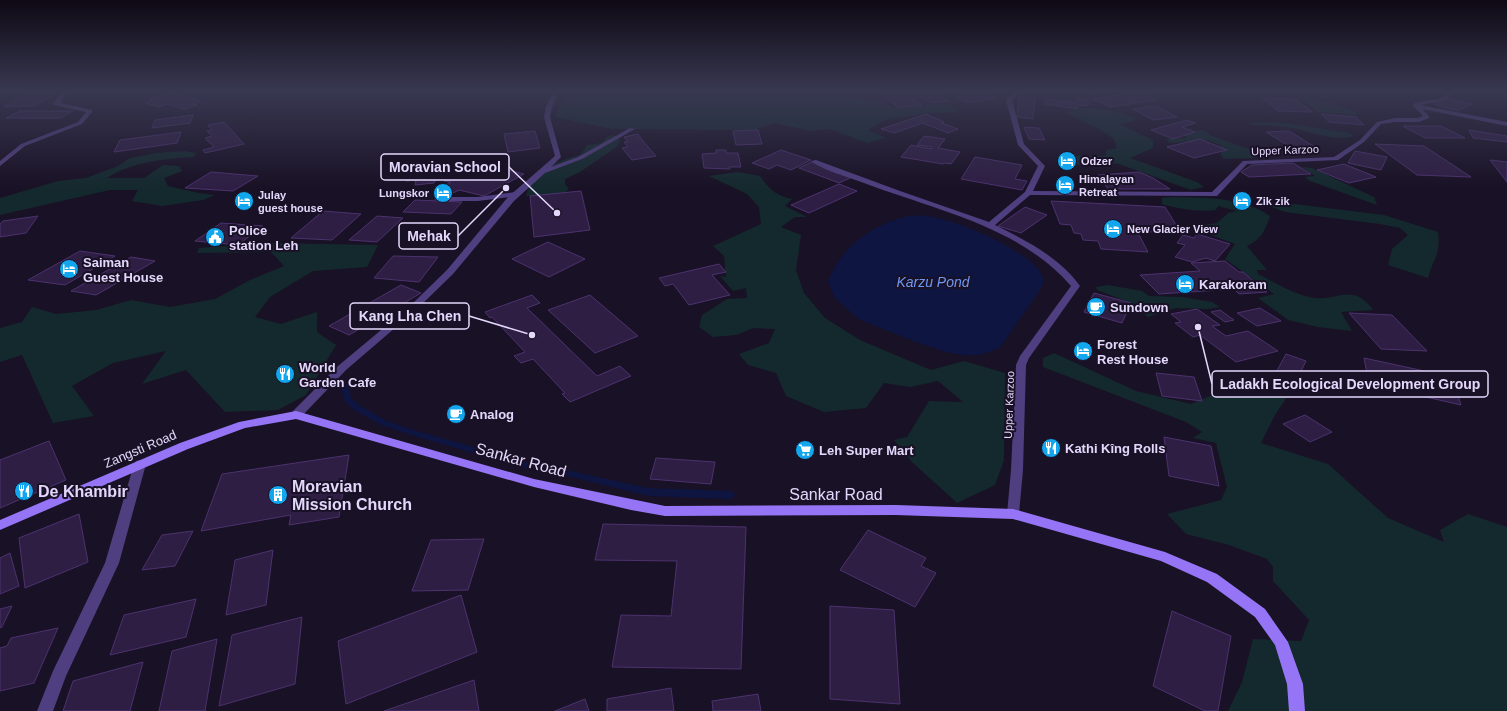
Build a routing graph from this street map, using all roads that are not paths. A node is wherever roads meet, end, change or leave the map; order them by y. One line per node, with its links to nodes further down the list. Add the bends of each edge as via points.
1 (80, 123): 7 (street, via 24,145)
2 (549, 123): 8 (street, via 558,147 558,157)
3 (1015, 123): 9 (street, via 1022,145 1042,166)
4 (1379, 123): 9 (street, Upper Karzoo, via 1362,142 1336,158 1245,162 1214,194)
5 (632, 129): 8 (street, via 580,158)
6 (814, 161): 12 (street)
7 (0, 164)
8 (539, 174): 10 (street)
9 (1028, 193): 12 (street)
10 (516, 194): 11 (street, via 478,199); 13 (street, via 450,272 414,308 342,368)
11 (438, 199)
12 (990, 225): 15 (street, Upper Karzoo, via 1029,245 1061,268 1076,286 1024,358 1021,366)
13 (296, 415): 14 (main road, Zangsti Road, via 243,425); 15 (main road, Sankar Road, via 534,483 665,511 896,510)
14 (140, 464): 16 (main road, Zangsti Road); 17 (street, via 112,563 58,676)
15 (1013, 514): 18 (main road, Sankar Road, via 1165,557 1212,578 1260,613 1280,642 1295,684)
16 (0, 525)
17 (45, 711)
18 (1297, 711)

